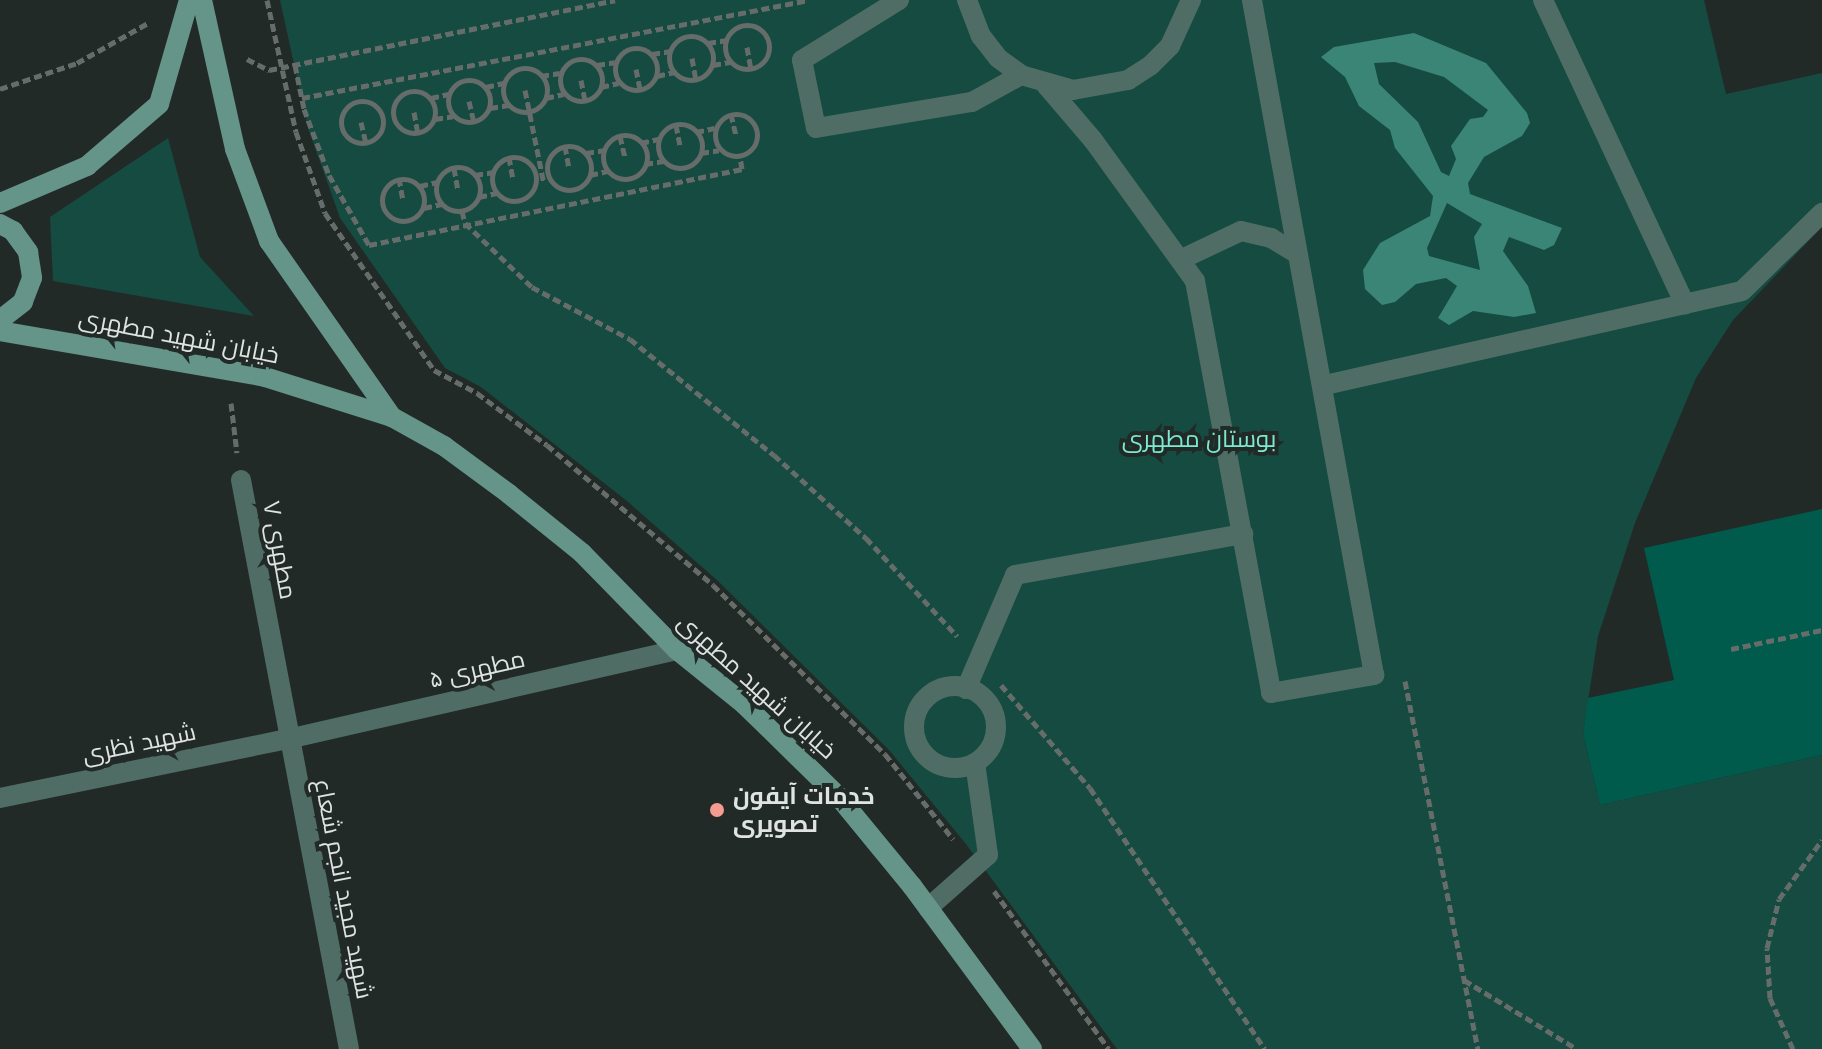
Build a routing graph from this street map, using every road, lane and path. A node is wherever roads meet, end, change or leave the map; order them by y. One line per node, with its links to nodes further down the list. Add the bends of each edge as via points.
1 (189, 0): 12 (main road)
2 (202, 0): 17 (main road, خیابان شهید مطهری)
3 (267, 0): 33 (path)
4 (615, 0): 30 (path)
5 (809, 0): 11 (path)
6 (899, 0): 40 (street, via 802,60 816,128 972,102)
7 (967, 0): 40 (street, via 981,36)
8 (1191, 0): 49 (street, via 1170,46 1128,80 1073,90)
9 (1252, 0): 135 (street)
10 (1543, 0): 137 (street)
11 (740, 13): 13 (path); 14 (path)
12 (182, 25): 52 (path, via 156,8 146,27 91,56); 125 (main road, via 159,104 87,166)
13 (685, 25): 15 (path); 16 (path)
14 (743, 26): 18 (path); 37 (path, via 754,26 769,43 768,54)
15 (629, 35): 20 (path); 21 (path)
16 (687, 36): 19 (path); 23 (path)
17 (212, 40): 33 (path, via 269,70); 142 (main road, خیابان شهید مطهری, via 235,149 269,241)
18 (726, 40): 19 (path); 29 (path)
19 (708, 43): 32 (path)
20 (574, 46): 25 (path); 26 (path)
21 (632, 47): 24 (path); 28 (path)
22 (747, 47): 37 (path)
23 (670, 51): 24 (path); 38 (path)
24 (652, 54): 42 (path)
25 (518, 57): 34 (path); 35 (path)
26 (576, 58): 31 (path); 39 (path)
27 (692, 58): 46 (path)
28 (615, 62): 31 (path); 48 (path)
29 (730, 62): 32 (path); 37 (path)
30 (295, 65): 33 (path); 59 (path)
31 (597, 65): 51 (path)
32 (713, 65): 46 (path)
33 (282, 67): 154 (path, via 296,132 325,213 434,370 477,393 547,445 713,585 885,754)
34 (463, 67): 43 (path); 44 (path)
35 (520, 69): 41 (path); 47 (path)
36 (636, 69): 55 (path)
37 (751, 69)
38 (675, 72): 42 (path); 46 (path)
39 (560, 73): 41 (path); 58 (path)
40 (1021, 75): 49 (street)
41 (541, 76): 61 (path)
42 (657, 76): 55 (path)
43 (407, 78): 53 (path); 56 (path)
44 (465, 80): 50 (path); 57 (path)
45 (581, 80): 64 (path)
46 (696, 80)
47 (504, 83): 50 (path); 66 (path)
48 (619, 83): 51 (path); 55 (path)
49 (1046, 85): 136 (street)
50 (486, 87): 68 (path)
51 (601, 87): 64 (path)
52 (0, 89)
53 (355, 89): 59 (path); 62 (path)
54 (525, 90): 70 (path)
55 (640, 90)
56 (410, 91): 60 (path); 65 (path)
57 (449, 94): 60 (path); 72 (path)
58 (564, 94): 61 (path); 64 (path)
59 (302, 98): 134 (path, via 329,175 369,245)
60 (431, 98): 73 (path)
61 (546, 98): 70 (path)
62 (357, 100): 67 (path); 86 (path, via 341,115 340,126 355,143)
63 (469, 101): 75 (path)
64 (585, 101)
65 (393, 105): 67 (path); 77 (path)
66 (509, 105): 68 (path); 70 (path)
67 (378, 108): 79 (path)
68 (490, 108): 75 (path)
69 (414, 112): 81 (path)
70 (529, 112): 98 (path)
71 (731, 114): 78 (path); 82 (path); 95 (path, via 742,115 757,131 756,143)
72 (453, 116): 73 (path); 75 (path)
73 (435, 119): 81 (path)
74 (361, 122): 86 (path)
75 (474, 123)
76 (676, 125): 80 (path); 84 (path); 88 (path)
77 (397, 127): 79 (path); 81 (path)
78 (715, 128): 80 (path); 90 (path)
79 (382, 130): 86 (path)
80 (696, 132): 92 (path)
81 (418, 134)
82 (736, 135)
83 (620, 136): 85 (path); 89 (path); 94 (path)
84 (659, 139): 85 (path); 97 (path)
85 (641, 143): 100 (path)
86 (366, 144)
87 (565, 146): 91 (path); 96 (path); 102 (path)
88 (680, 146)
89 (604, 150): 91 (path); 104 (path)
90 (719, 150): 92 (path); 95 (path)
91 (586, 153): 107 (path)
92 (701, 153): 103 (path)
93 (509, 157): 99 (path); 105 (path); 109 (path)
94 (625, 157)
95 (740, 157): 111 (path, via 742,169)
96 (548, 161): 98 (path); 113 (path)
97 (664, 161): 100 (path); 103 (path)
98 (540, 162): 99 (path); 114 (path)
99 (530, 164): 116 (path)
100 (645, 164): 110 (path)
101 (454, 168): 106 (path); 112 (path); 118 (path)
102 (569, 168)
103 (685, 168): 111 (path)
104 (608, 171): 107 (path); 110 (path)
105 (493, 172): 106 (path); 120 (path)
106 (475, 175): 121 (path)
107 (590, 175): 117 (path)
108 (399, 178): 115 (path); 122 (path); 131 (path, via 388,184 381,204 396,221)
109 (513, 179)
110 (629, 179): 119 (path)
111 (687, 180): 119 (path)
112 (437, 182): 115 (path); 126 (path)
113 (553, 182): 114 (path); 117 (path)
114 (544, 184): 116 (path)
115 (420, 186): 127 (path)
116 (535, 186): 123 (path)
117 (573, 189): 124 (path)
118 (458, 190)
119 (631, 191): 124 (path)
120 (497, 193): 121 (path); 123 (path)
121 (479, 197): 128 (path)
122 (403, 200)
123 (518, 200): 129 (path)
124 (576, 202): 129 (path)
125 (0, 203)
126 (442, 204): 127 (path); 128 (path)
127 (424, 208): 131 (path)
128 (462, 211): 132 (path)
129 (520, 213): 132 (path)
130 (1822, 213): 137 (street, via 1742,291)
131 (407, 222): 134 (path)
132 (465, 223): 134 (path); 148 (path, via 532,287 630,339 774,455 866,538)
133 (0, 224): 138 (main road, via 13,231 28,252 32,278 23,302)
134 (409, 234)
135 (1298, 254): 136 (street, via 1271,238 1241,231); 141 (street)
136 (1182, 259): 144 (street, via 1195,281)
137 (1685, 304): 141 (street)
138 (0, 320)
139 (0, 331): 140 (main road, خیابان شهید مطهری)
140 (228, 370): 142 (main road, خیابان شهید مطهری); 143 (path, مطهری ۷)
141 (1325, 385): 144 (street, via 1374,675 1271,693)
142 (392, 417): 147 (main road, خیابان شهید مطهری, via 444,446 558,534)
143 (241, 480): 150 (street, مطهری ۷)
144 (1243, 534): 148 (street, via 1015,575)
145 (1822, 630): 146 (path)
146 (1731, 649)
147 (677, 650): 150 (street, مطهری ۵); 155 (main road, خیابان شهید مطهری, via 744,704 838,796)
148 (978, 659): 149 (street); 160 (path, via 1090,788)
149 (966, 689): 151 (street, via 985,699 996,735 992,749); 151 (street, via 950,686 931,693 913,729 920,749 933,760 950,766)
150 (288, 739): 152 (street, شهید نظری); 157 (street, شهید مجید انجم شعاع)
151 (975, 763): 154 (street, via 988,855)
152 (0, 798)
153 (1822, 840): 162 (path, via 1779,899 1767,948 1770,998)
154 (975, 867): 155 (street); 159 (path)
155 (928, 908): 158 (main road, خیابان شهید مطهری)
156 (1464, 980): 161 (path)
157 (349, 1049)
158 (1032, 1049)
159 (1109, 1049)
160 (1265, 1049)
161 (1577, 1049)
162 (1793, 1049)

